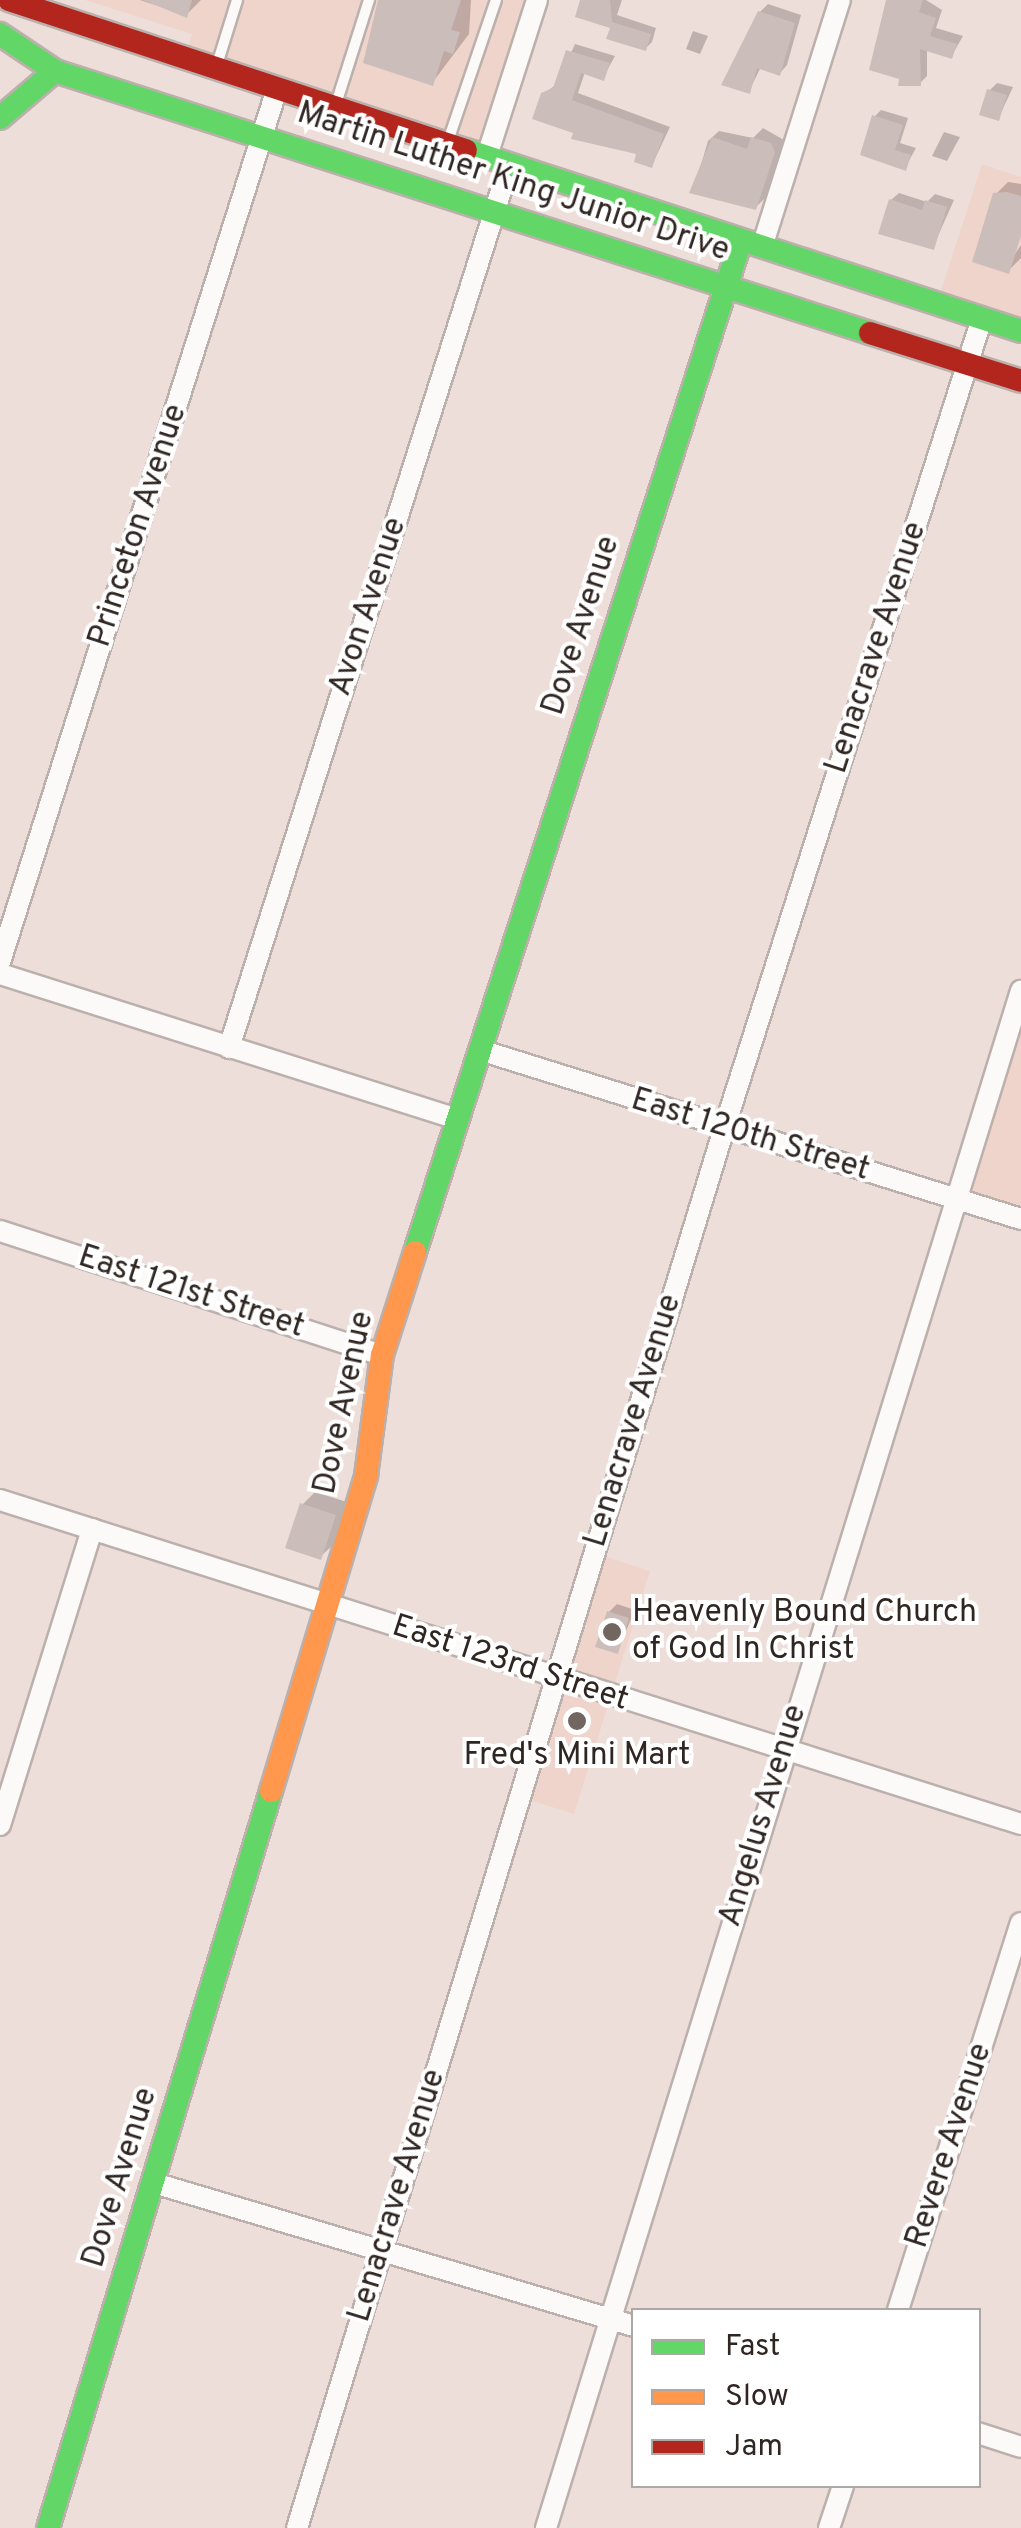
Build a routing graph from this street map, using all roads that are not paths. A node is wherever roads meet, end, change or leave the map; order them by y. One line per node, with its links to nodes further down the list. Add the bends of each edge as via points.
1 (9, 0): 7 (street, Martin Luther King Junior Drive)
2 (238, 0): 9 (lane)
3 (369, 0): 12 (lane)
4 (496, 0): 15 (lane)
5 (537, 0): 16 (street)
6 (840, 0): 19 (street, Dove Avenue)
7 (74, 22): 8 (street, via 42,27); 9 (street, Martin Luther King Junior Drive)
8 (3, 45): 10 (street, Martin Luther King Junior Drive)
9 (216, 69): 11 (street, Martin Luther King Junior Drive)
10 (55, 70): 13 (street); 14 (street, Martin Luther King Junior Drive)
11 (277, 89): 12 (street, Martin Luther King Junior Drive); 14 (street, Princeton Avenue)
12 (334, 108): 15 (street, Martin Luther King Junior Drive)
13 (0, 118)
14 (262, 136): 18 (street, Martin Luther King Junior Drive); 25 (street, Princeton Avenue)
15 (446, 146): 16 (street, Martin Luther King Junior Drive)
16 (486, 159): 17 (street, Martin Luther King Junior Drive)
17 (509, 166): 18 (street, Avon Avenue); 19 (street, Martin Luther King Junior Drive)
18 (494, 211): 20 (street, Martin Luther King Junior Drive); 28 (street, Avon Avenue)
19 (752, 243): 20 (street, Dove Avenue); 21 (street, Martin Luther King Junior Drive)
20 (726, 287): 23 (street, Martin Luther King Junior Drive); 29 (street, Dove Avenue)
21 (982, 318): 22 (street, Martin Luther King Junior Drive); 23 (street, Lenacrave Avenue)
22 (1021, 331)
23 (967, 364): 24 (street, Martin Luther King Junior Drive); 31 (street, Lenacrave Avenue)
24 (1021, 381)
25 (0, 962)
26 (0, 974): 28 (street)
27 (1021, 990): 32 (street, Angelus Avenue)
28 (229, 1048): 30 (street)
29 (480, 1050): 30 (street, Dove Avenue); 31 (street, East 120th Street)
30 (456, 1120): 35 (street, Dove Avenue)
31 (724, 1129): 32 (street, East 120th Street); 39 (street, Lenacrave Avenue)
32 (956, 1200): 33 (street, East 120th Street); 40 (street, Angelus Avenue)
33 (1021, 1220)
34 (0, 1230): 35 (street, East 121st Street)
35 (382, 1355): 38 (street, Dove Avenue, via 366,1476)
36 (0, 1500): 37 (street, East 123rd Street)
37 (92, 1529): 38 (street, East 123rd Street); 42 (street)
38 (329, 1606): 39 (street, East 123rd Street); 44 (street, Dove Avenue)
39 (556, 1680): 40 (street, East 123rd Street); 45 (street, Lenacrave Avenue)
40 (785, 1750): 41 (street, East 123rd Street); 47 (street, Angelus Avenue)
41 (1021, 1824)
42 (0, 1825)
43 (1021, 1924): 46 (street, Revere Avenue)
44 (154, 2183): 45 (street); 52 (street, Dove Avenue)
45 (382, 2251): 47 (street); 53 (street, Lenacrave Avenue)
46 (899, 2308)
47 (610, 2319): 48 (street); 54 (street, Angelus Avenue)
48 (631, 2325)
49 (981, 2434): 50 (street)
50 (1021, 2447)
51 (841, 2488): 55 (street)
52 (48, 2528)
53 (296, 2528)
54 (546, 2528)
55 (829, 2528)

